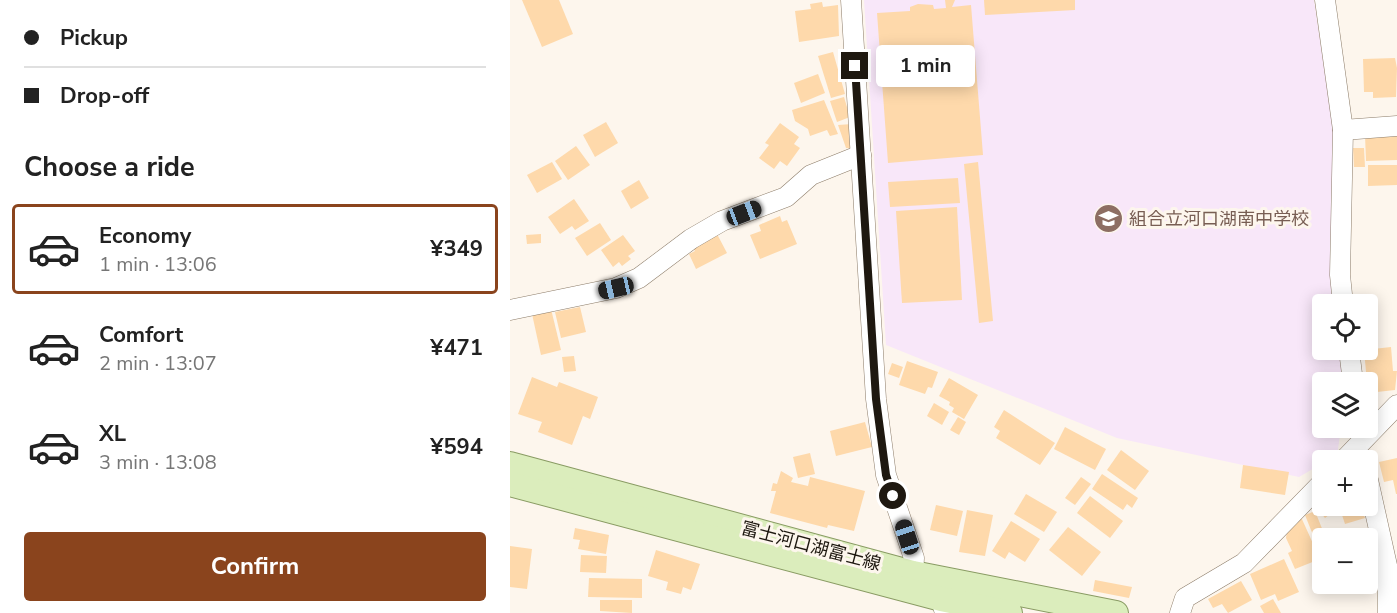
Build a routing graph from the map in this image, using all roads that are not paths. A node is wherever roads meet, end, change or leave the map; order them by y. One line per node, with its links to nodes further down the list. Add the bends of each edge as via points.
1 (851, 0): 5 (street)
2 (1325, 0): 4 (street)
3 (1397, 126): 4 (street)
4 (1343, 130): 6 (street)
5 (861, 155): 7 (street, via 811,175 786,197 722,221 639,278 616,288); 14 (street, via 876,399 886,475 914,558)
6 (1342, 294)
7 (510, 310)
8 (1397, 405): 9 (street)
9 (1361, 444)
10 (510, 464): 14 (main road, 富士河口湖富士線)
11 (510, 484): 15 (main road, 富士河口湖富士線)
12 (1312, 493): 18 (street, via 1244,563 1185,598)
13 (1376, 516): 19 (street, via 1388,570)
14 (913, 573): 15 (street); 17 (main road, 富士河口湖富士線)
15 (943, 606): 16 (main road, 富士河口湖富士線)
16 (1010, 613)
17 (1116, 613)
18 (1180, 613)
19 (1388, 613)

